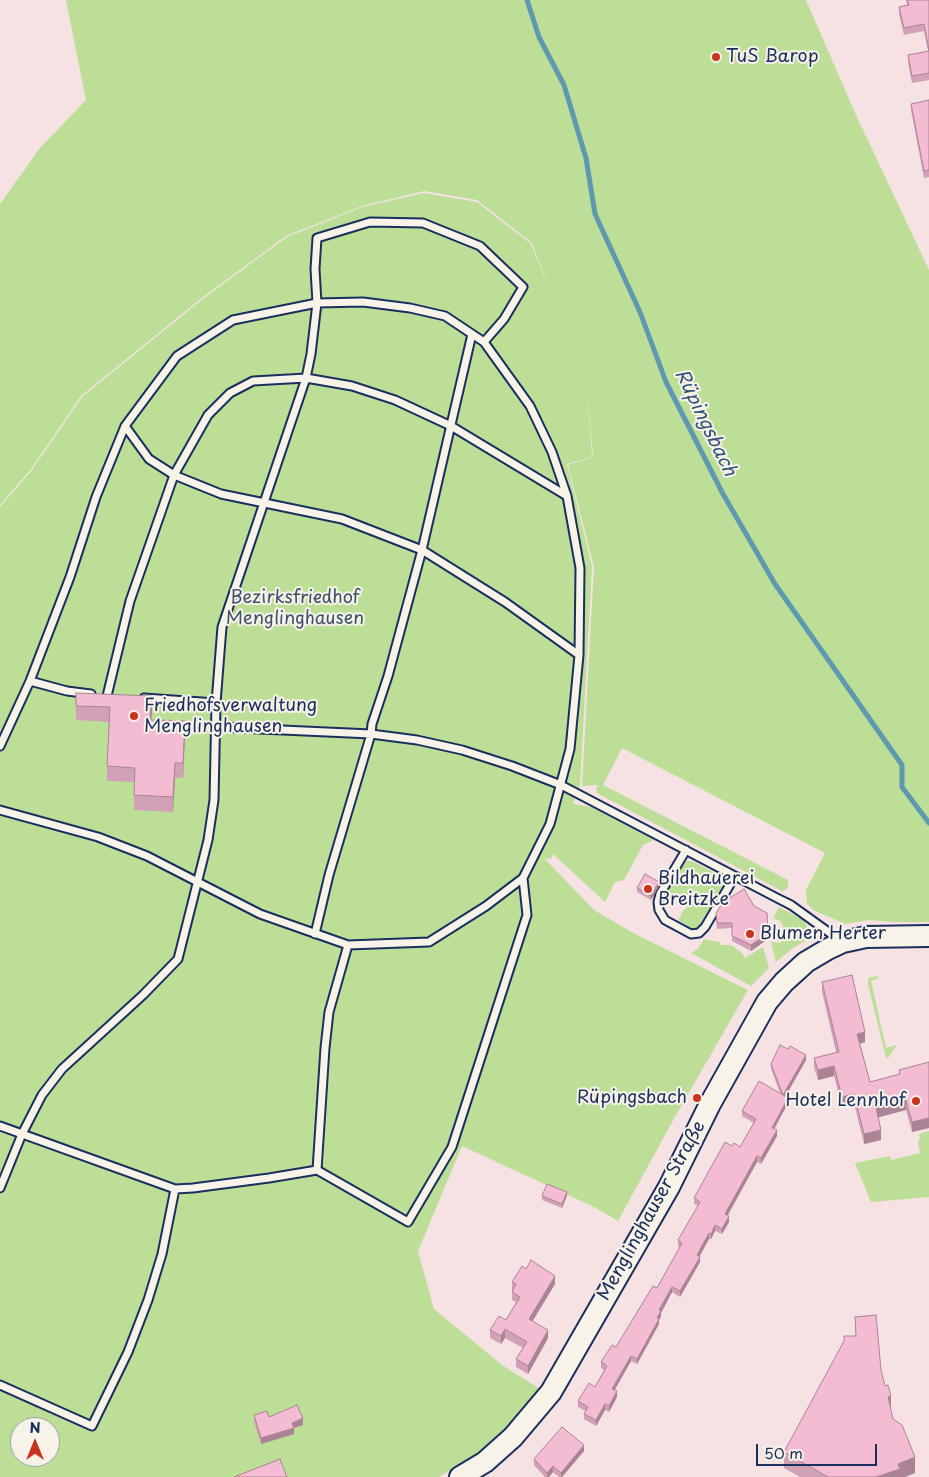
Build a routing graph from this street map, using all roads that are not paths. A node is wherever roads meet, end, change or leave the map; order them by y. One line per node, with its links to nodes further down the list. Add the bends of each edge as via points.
1 (317, 303): 2 (lane, via 363,302 410,308 445,316); 3 (lane, via 317,238 370,222 423,223 480,246 524,288); 4 (lane); 5 (lane, via 233,320 177,356)
2 (472, 334): 3 (lane); 6 (lane)
3 (484, 342): 8 (lane, via 530,406 552,452)
4 (306, 378): 6 (lane, via 352,386 395,400); 7 (lane, via 253,381 230,393 208,415); 9 (lane)
5 (125, 426): 7 (lane, via 150,459); 12 (lane)
6 (451, 426): 8 (lane); 10 (lane)
7 (174, 475): 9 (lane, via 221,494); 13 (lane, via 130,601)
8 (567, 496): 11 (lane, via 580,568)
9 (264, 504): 10 (lane, via 342,519); 16 (lane, via 222,627)
10 (422, 550): 11 (lane, via 505,602); 18 (lane)
11 (579, 655): 20 (lane, via 570,749)
12 (30, 681): 13 (lane, via 67,691); 19 (lane)
13 (107, 696): 14 (lane)
14 (116, 697)
15 (134, 698): 16 (lane)
16 (216, 703): 17 (lane)
17 (216, 727): 18 (lane); 25 (lane, via 214,800)
18 (371, 734): 20 (lane, via 462,750); 26 (lane)
19 (0, 746)
20 (561, 785): 22 (lane); 24 (lane, via 550,824)
21 (0, 810): 25 (lane, via 98,837 147,856)
22 (686, 850): 23 (lane); 23 (lane, via 658,902 665,920 691,934 699,933 705,927)
23 (735, 876): 28 (lane, via 791,905)
24 (523, 878): 29 (lane, via 430,942); 32 (lane, via 527,915 452,1148 408,1222)
25 (198, 882): 26 (lane, via 260,914); 31 (lane, via 178,959 62,1069 42,1095)
26 (315, 934): 29 (lane)
27 (929, 936): 28 (street, Menglinghauser Straße, via 866,936)
28 (843, 942): 36 (street, Menglinghauser Straße, via 806,962 767,1002 710,1104 669,1187 551,1392 513,1438 485,1462)
29 (348, 945): 32 (lane, via 329,1012)
30 (0, 1126): 31 (lane)
31 (22, 1134): 33 (lane); 34 (lane)
32 (318, 1170): 34 (lane)
33 (0, 1188)
34 (175, 1189): 35 (lane, via 162,1254 148,1300 128,1352 92,1426)
35 (0, 1385)
36 (460, 1477)

